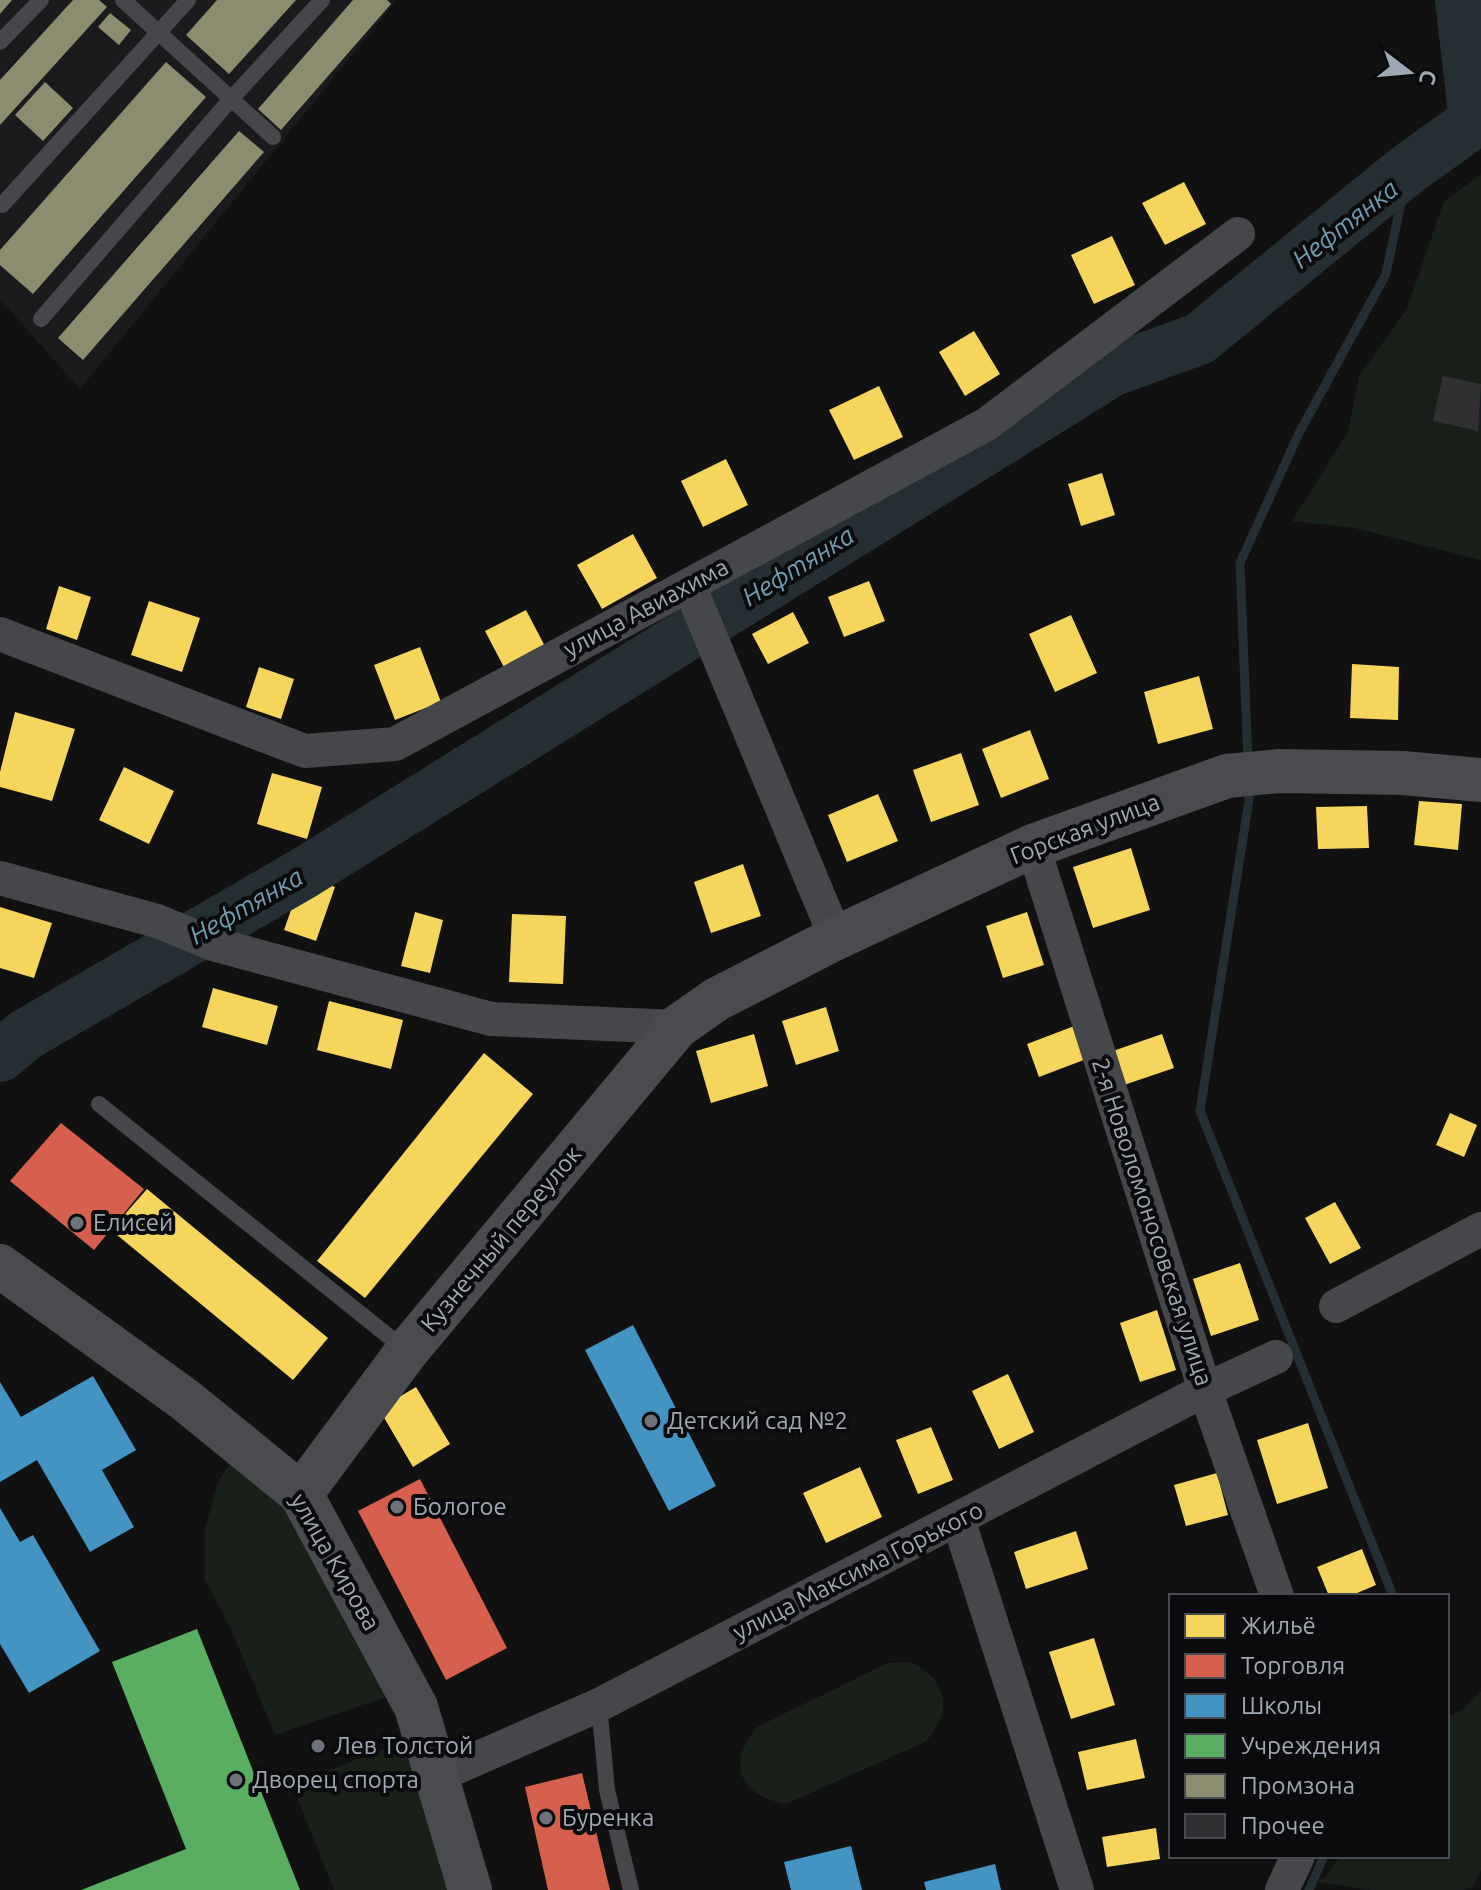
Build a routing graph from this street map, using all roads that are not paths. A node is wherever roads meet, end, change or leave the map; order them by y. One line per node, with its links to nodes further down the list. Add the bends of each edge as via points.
1 (41, 0): 6 (lane)
2 (123, 0): 5 (lane)
3 (188, 0): 5 (lane)
4 (322, 0): 7 (lane)
5 (159, 33): 7 (lane); 9 (lane)
6 (0, 42)
7 (231, 99): 8 (lane); 11 (lane)
8 (273, 137)
9 (2, 205)
10 (1238, 234): 12 (street, улица Авиахима, via 987,424)
11 (41, 319)
12 (689, 585): 13 (street, улица Авиахима, via 395,744 305,751); 17 (street)
13 (0, 634)
14 (1481, 780): 15 (main road, Горская улица, via 1280,771 1227,776)
15 (1033, 846): 17 (main road, Горская улица); 26 (street, 2-я Новоломоносовская улица)
16 (0, 878): 19 (street, via 157,921 213,944 491,1019)
17 (836, 938): 18 (main road, Горская улица)
18 (717, 999): 19 (main road, Кузнечный переулок)
19 (677, 1027): 24 (main road, Кузнечный переулок)
20 (99, 1104): 24 (lane)
21 (1481, 1229): 23 (street)
22 (0, 1266): 27 (main road, улица Кирова, via 184,1399)
23 (1336, 1306)
24 (407, 1351): 27 (main road, Кузнечный переулок)
25 (1276, 1357): 26 (street, улица Максима Горького)
26 (1205, 1390): 28 (street, улица Максима Горького); 29 (street, 2-я Новоломоносовская улица)
27 (301, 1494): 31 (main road, улица Кирова, via 416,1707)
28 (958, 1519): 30 (street, улица Максима Горького); 35 (street)
29 (1276, 1594)
30 (599, 1705): 31 (street, улица Максима Горького); 34 (lane, via 607,1790)
31 (437, 1776): 33 (main road, улица Кирова)
32 (1297, 1858): 36 (street)
33 (470, 1890)
34 (631, 1890)
35 (1077, 1890)
36 (1282, 1890)

